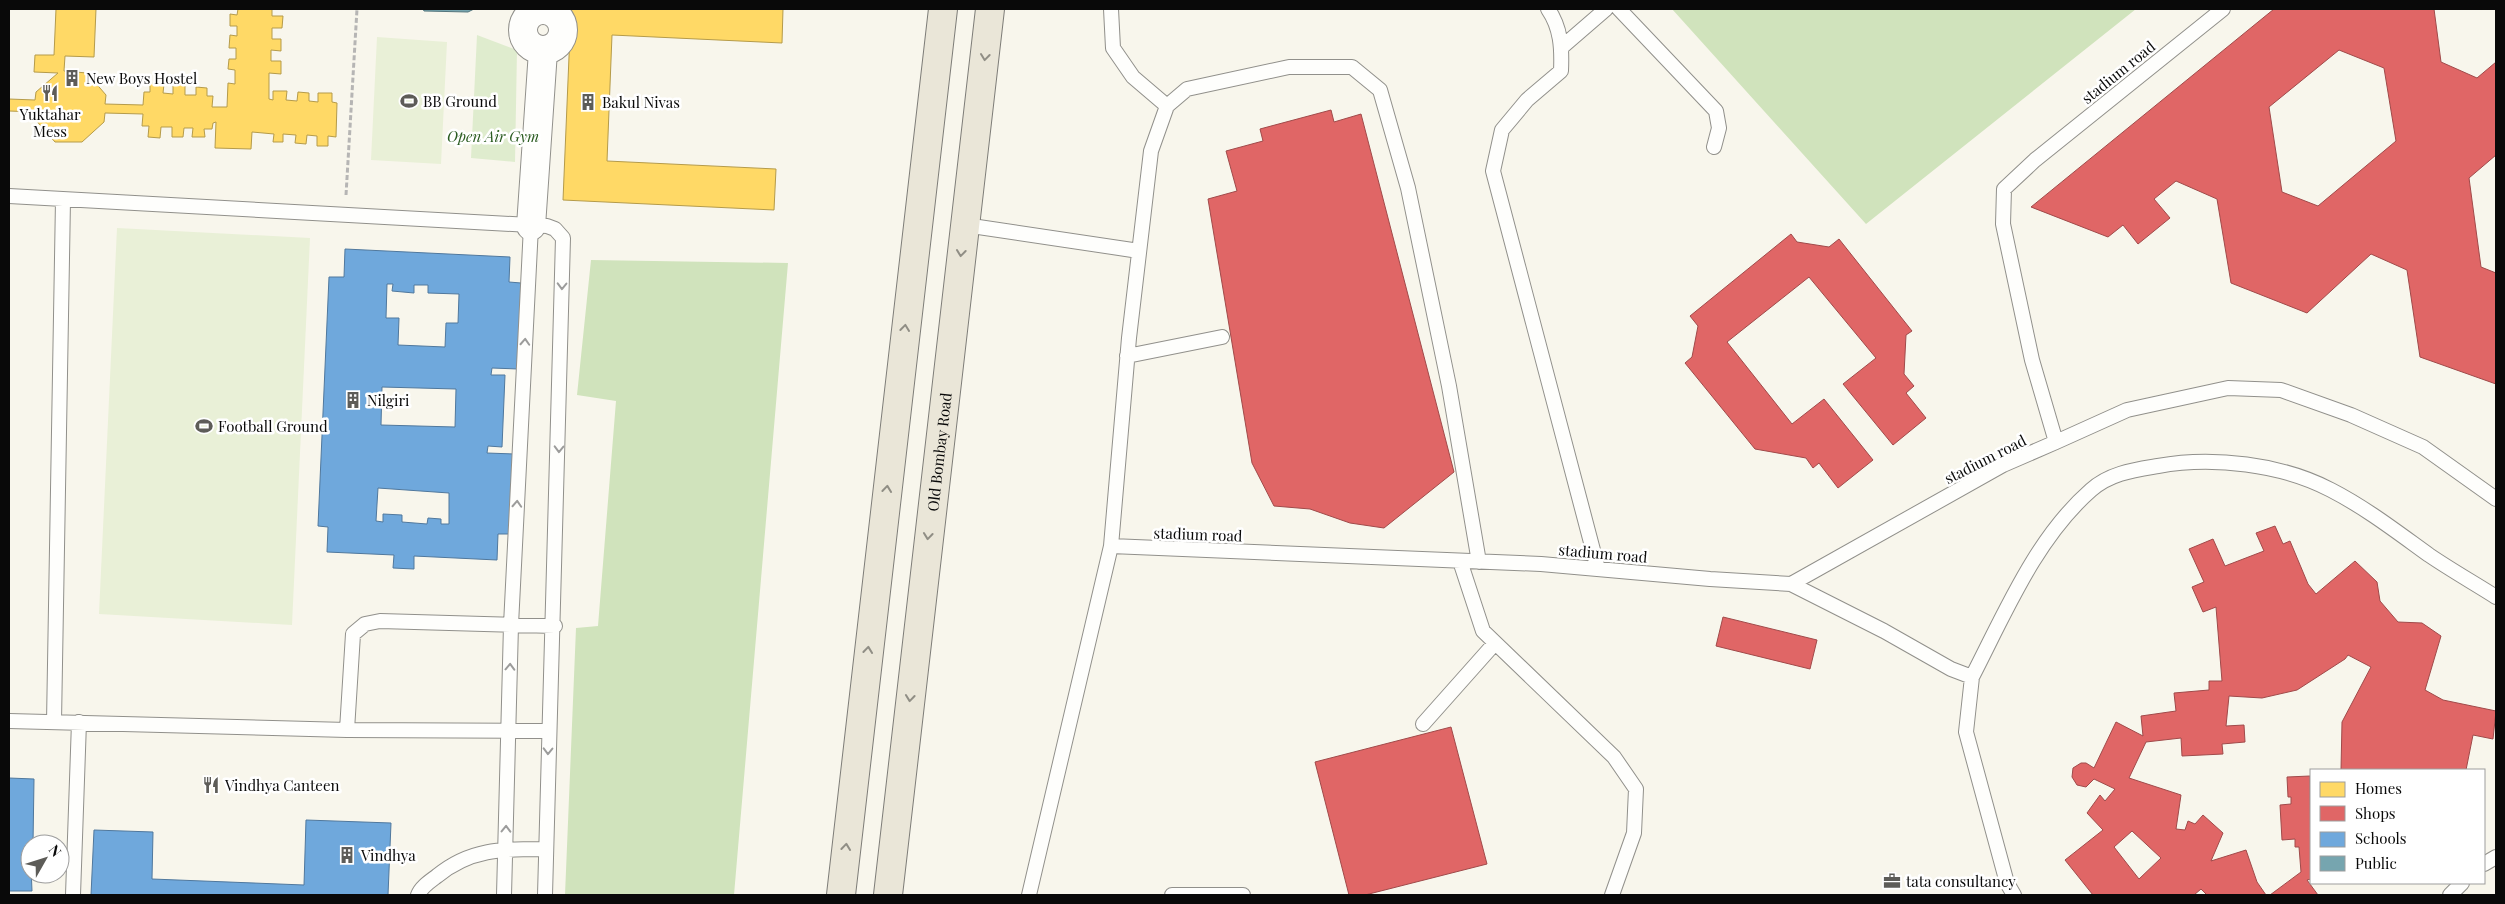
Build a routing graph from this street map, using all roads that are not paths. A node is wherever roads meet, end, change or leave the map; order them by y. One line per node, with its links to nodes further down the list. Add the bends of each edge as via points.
1 (943, 9): 47 (main road, one-way to 1)
2 (990, 9): 14 (main road, Old Bombay Road, one-way to 14)
3 (1111, 9): 10 (lane, via 1114,48 1133,77)
4 (1548, 9): 9 (lane, via 1556,20)
5 (1606, 9): 9 (lane)
6 (1619, 9): 11 (lane, via 1716,111 1720,128)
7 (2223, 9): 19 (lane, stadium road, via 2034,160 2004,189 2003,224 2032,360)
8 (553, 10): 15 (street, via 562,22 563,35 555,46 543,50)
9 (1562, 48): 24 (lane, via 1561,71 1527,100 1502,130 1493,171)
10 (1168, 106): 16 (lane, via 1151,151); 23 (lane, via 1187,89 1289,67 1352,67 1380,90 1408,188 1449,386)
11 (1714, 147)
12 (9, 196): 13 (lane)
13 (63, 200): 15 (lane); 32 (lane)
14 (965, 225): 16 (lane); 48 (main road, Old Bombay Road, one-way to 48)
15 (530, 226): 27 (lane, one-way to 15); 28 (lane, one-way to 28, via 555,229 563,238)
16 (1139, 251): 18 (lane)
17 (1222, 337): 18 (lane)
18 (1127, 356): 21 (lane)
19 (2056, 442): 20 (lane, stadium road, via 2127,410 2228,388 2280,390 2351,415 2423,447); 25 (lane, stadium road, via 2002,466)
20 (2496, 499)
21 (1111, 546): 22 (lane, stadium road); 49 (lane)
22 (1460, 561): 23 (lane, stadium road); 29 (lane, via 1483,630)
23 (1479, 562): 24 (lane, stadium road)
24 (1598, 569): 25 (lane, stadium road)
25 (1791, 584): 30 (lane)
26 (2496, 597): 30 (lane, via 2330,489 2269,467 2186,461 2120,473 2092,489 2057,528 2023,576)
27 (511, 625): 28 (lane); 35 (lane, via 380,621 365,624 353,634); 37 (lane, one-way to 27)
28 (555, 626): 36 (lane)
29 (1495, 642): 34 (lane); 52 (lane, via 1614,757 1636,789 1634,833)
30 (1972, 677): 53 (lane, via 1966,732)
31 (9, 721): 32 (lane)
32 (54, 722): 33 (lane)
33 (79, 722): 35 (lane); 43 (lane)
34 (1423, 724)
35 (347, 730): 37 (lane)
36 (549, 731): 37 (lane); 39 (lane, one-way to 39)
37 (507, 732): 38 (lane, one-way to 37)
38 (506, 849): 39 (lane); 44 (lane, via 477,853 445,869); 45 (lane)
39 (546, 849): 46 (lane)
40 (2496, 857): 41 (lane)
41 (2485, 863)
42 (2461, 884): 54 (lane)
43 (73, 895)
44 (418, 895)
45 (504, 895)
46 (544, 895)
47 (842, 895)
48 (888, 895)
49 (1029, 895)
50 (1172, 895): 51 (lane)
51 (1243, 895)
52 (1612, 895)
53 (2014, 895)
54 (2450, 895)

